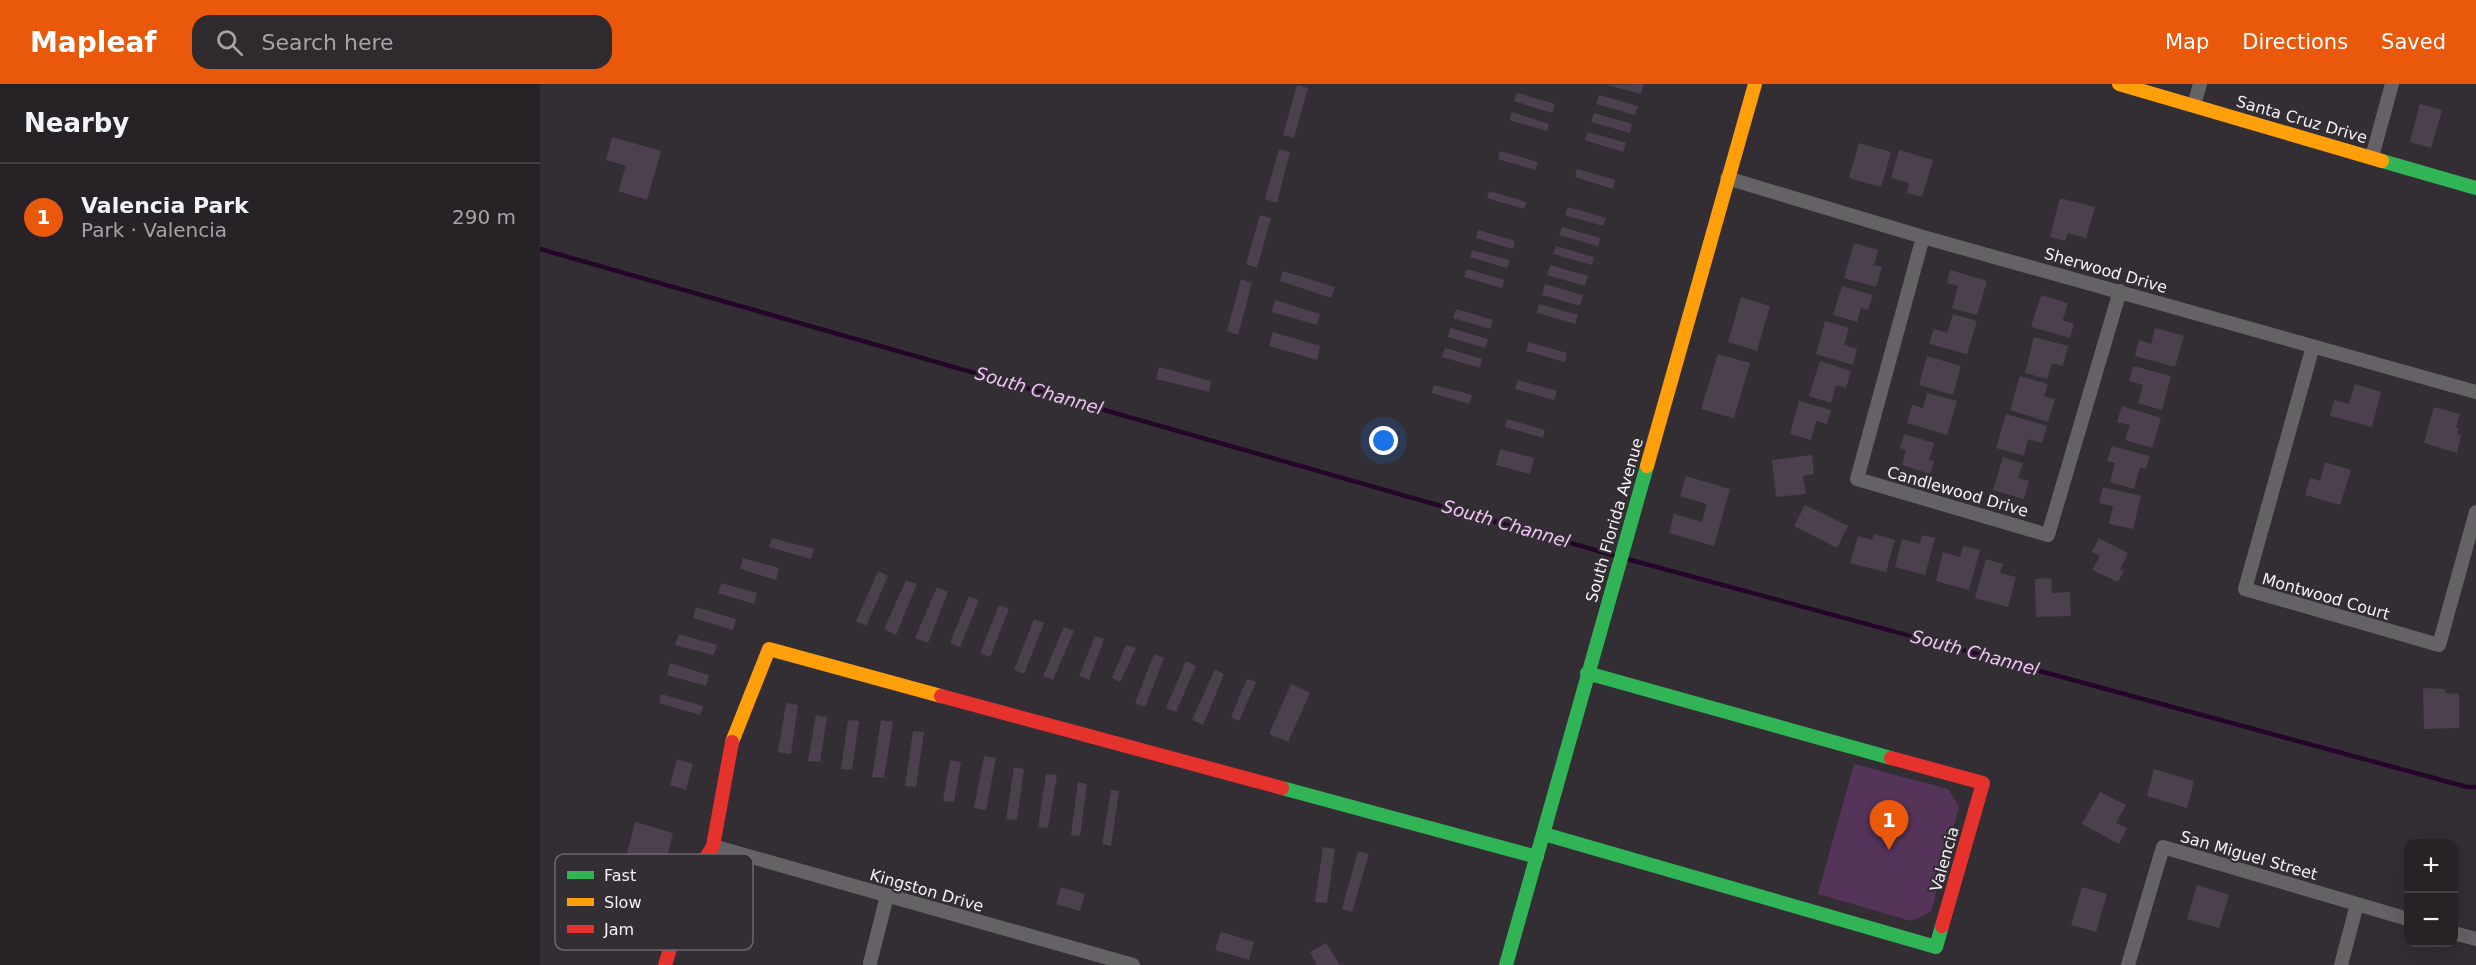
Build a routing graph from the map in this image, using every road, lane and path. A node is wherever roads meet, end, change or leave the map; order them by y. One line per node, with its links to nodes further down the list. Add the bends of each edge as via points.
1 (1755, 84): 7 (street, South Florida Avenue)
2 (2119, 84): 5 (street, Santa Cruz Drive)
3 (2200, 84): 5 (street)
4 (2392, 84): 6 (street)
5 (2194, 105): 6 (street, Santa Cruz Drive)
6 (2372, 157): 8 (street, Santa Cruz Drive)
7 (1727, 178): 9 (street, Sherwood Drive); 14 (street, South Florida Avenue)
8 (2476, 188)
9 (1923, 237): 10 (street, Sherwood Drive); 10 (street, Candlewood Drive, via 1857,479 2048,535)
10 (2120, 291): 11 (street, Sherwood Drive)
11 (2313, 346): 12 (street, Sherwood Drive); 13 (street, Montwood Court, via 2245,589 2439,645)
12 (2476, 392)
13 (2476, 512)
14 (1587, 674): 15 (street, South Florida Avenue); 15 (street, Valencia, via 1983,783 1936,946)
15 (1544, 834): 20 (street, South Florida Avenue)
16 (714, 846): 17 (street); 18 (street, Kingston Drive); 20 (street, via 728,752 769,649)
17 (709, 854)
18 (742, 854)
19 (753, 857): 21 (street, Kingston Drive)
20 (1537, 857): 32 (street, South Florida Avenue)
21 (887, 896): 27 (street, Kingston Drive); 28 (street)
22 (2357, 904): 23 (street, San Miguel Street); 33 (street, San Miguel Street, via 2163,847); 34 (street)
23 (2404, 918)
24 (2458, 934): 25 (street)
25 (2476, 939)
26 (670, 950): 29 (street)
27 (1086, 951): 30 (street); 31 (street, Kingston Drive)
28 (870, 963)
29 (665, 965)
30 (1082, 965)
31 (1132, 965)
32 (1506, 965)
33 (2128, 965)
34 (2341, 965)

